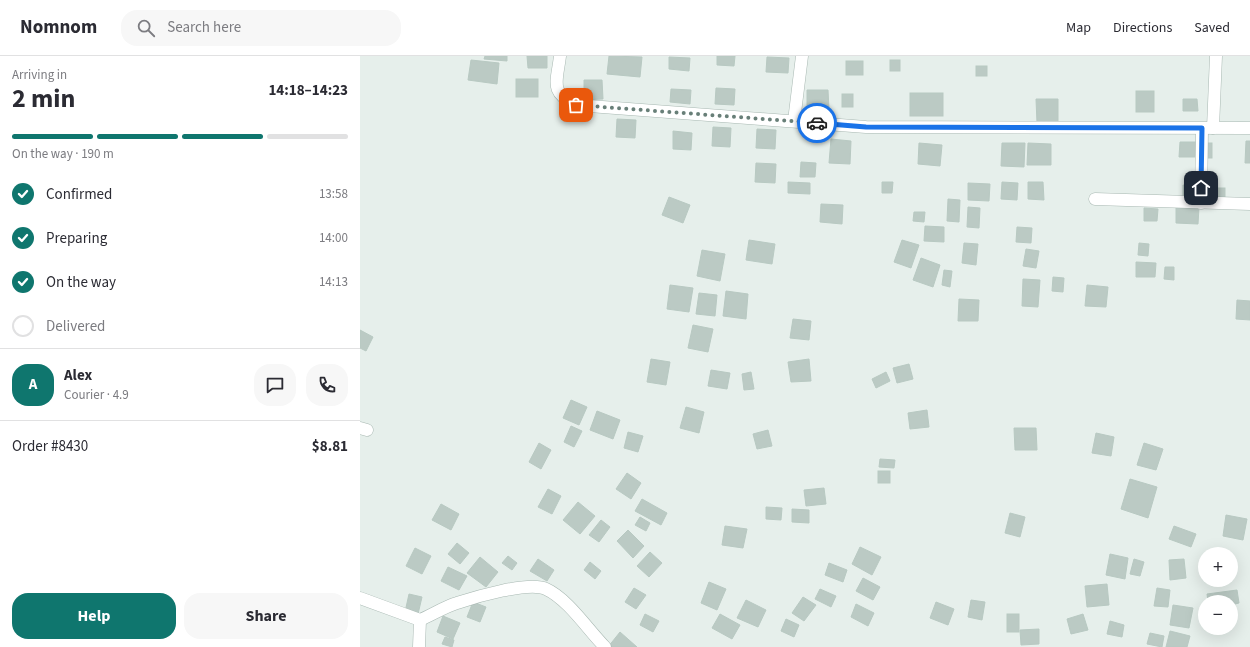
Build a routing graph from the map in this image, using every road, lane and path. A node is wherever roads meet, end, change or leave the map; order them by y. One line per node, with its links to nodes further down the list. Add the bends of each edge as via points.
1 (560, 56): 4 (street, via 557,89 562,98 576,105)
2 (802, 56): 4 (street)
3 (1216, 56): 5 (street)
4 (794, 121): 5 (street, via 866,127)
5 (1207, 128): 6 (street); 8 (street)
6 (1250, 128)
7 (1095, 199): 8 (street)
8 (1201, 202): 9 (street)
9 (1250, 204)
10 (360, 598): 11 (street)
11 (420, 620): 12 (street); 13 (street, via 456,603 524,586 546,589 563,601)
12 (419, 647)
13 (606, 647)

